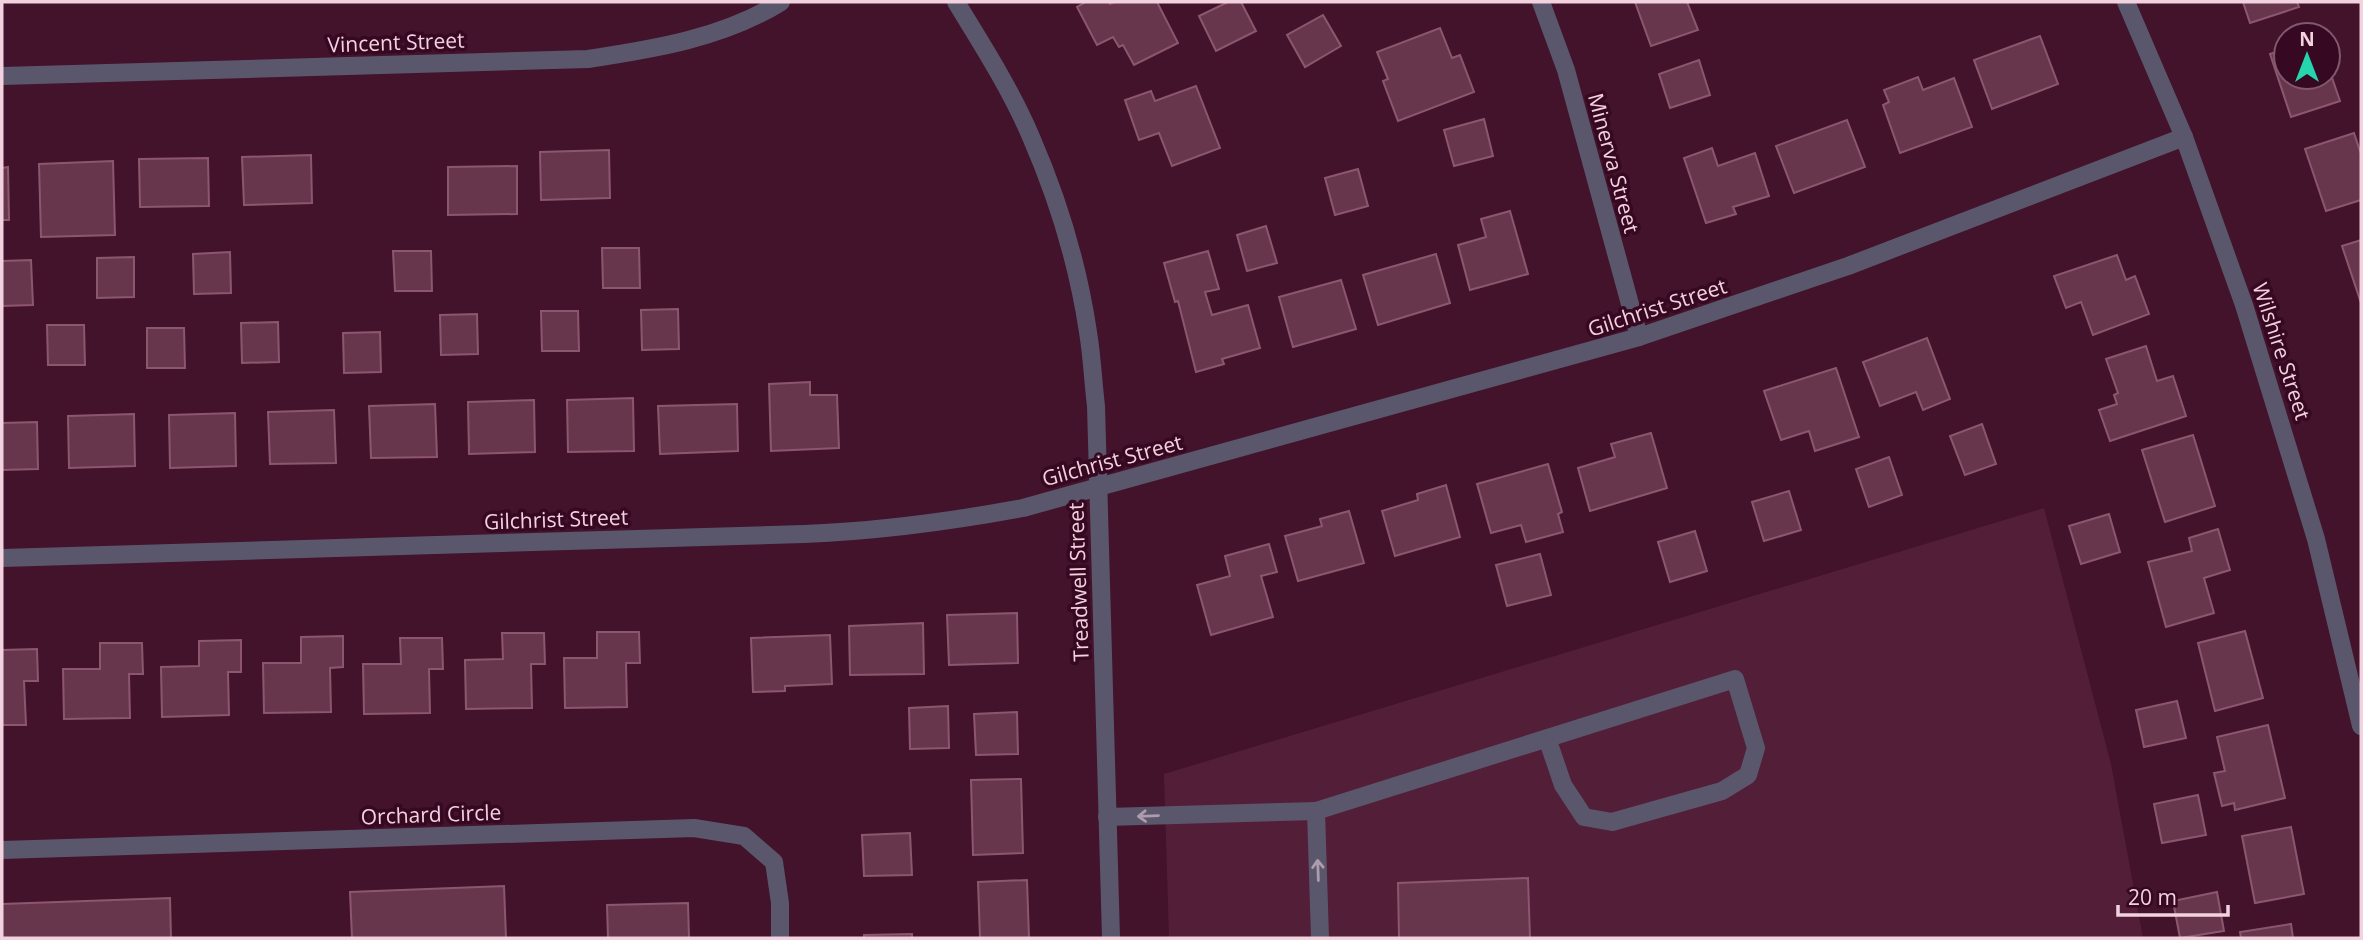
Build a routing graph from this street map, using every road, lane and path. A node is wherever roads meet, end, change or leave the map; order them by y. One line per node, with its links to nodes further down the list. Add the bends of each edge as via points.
1 (781, 2): 5 (street, Vincent Street, via 706,36 588,59)
2 (956, 2): 8 (street, Treadwell Street, via 1007,86 1058,206 1088,332)
3 (1541, 2): 7 (street, Minerva Street, via 1566,70)
4 (2126, 2): 6 (street, Wilshire Street)
5 (2, 76)
6 (2184, 137): 7 (street, Gilchrist Street, via 1848,266); 10 (street, Wilshire Street, via 2289,446)
7 (1639, 337): 8 (street, Gilchrist Street)
8 (1098, 488): 9 (street, Gilchrist Street, via 1023,508 878,531); 13 (street, Treadwell Street)
9 (2, 558)
10 (2361, 726)
11 (1548, 738): 11 (street, via 1735,679 1756,748 1748,775 1722,791 1612,822 1584,817 1563,785); 12 (street)
12 (1316, 811): 13 (street, one-way to 13); 17 (street, one-way to 12)
13 (1107, 817): 16 (street, Treadwell Street)
14 (2, 850): 15 (street, Orchard Circle, via 694,828 744,836 774,863)
15 (780, 938)
16 (1111, 938)
17 (1320, 938)

